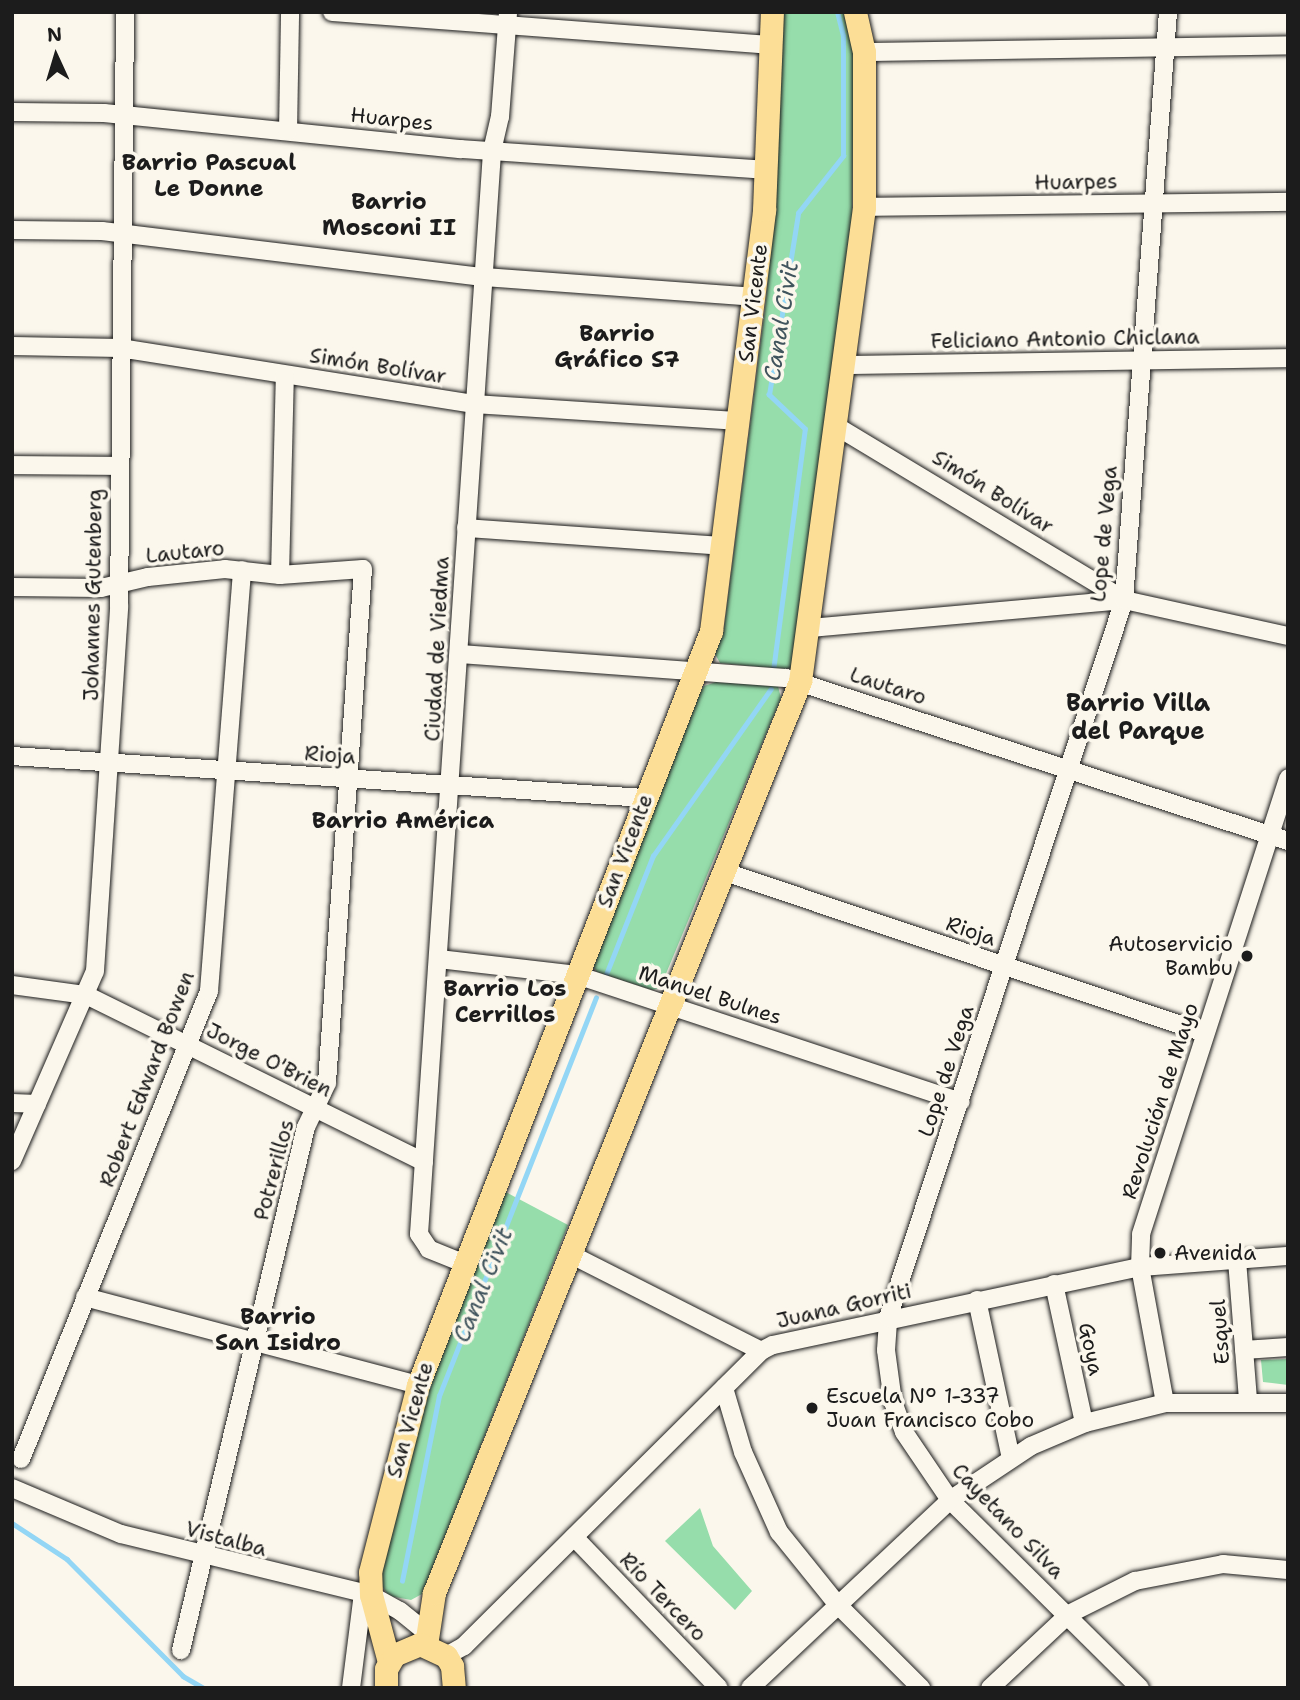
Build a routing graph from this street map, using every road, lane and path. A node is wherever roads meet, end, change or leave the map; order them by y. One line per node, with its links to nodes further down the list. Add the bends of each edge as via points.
1 (125, 12): 13 (street, Johannes Gutenberg)
2 (290, 12): 14 (street)
3 (332, 12): 7 (street)
4 (772, 12): 8 (main road, San Vicente)
5 (855, 12): 11 (main road)
6 (1168, 12): 10 (street, Lope de Vega)
7 (508, 19): 8 (street); 15 (street, Ciudad de Viedma)
8 (767, 45): 16 (main road, San Vicente)
9 (1288, 45): 10 (street)
10 (1166, 47): 11 (street); 18 (street, Lope de Vega)
11 (864, 52): 19 (main road)
12 (12, 112): 13 (street, Huarpes)
13 (123, 115): 14 (street, Huarpes); 21 (street, Johannes Gutenberg)
14 (288, 131): 15 (street, Huarpes)
15 (492, 152): 16 (street, Huarpes); 22 (street, Ciudad de Viedma)
16 (766, 170): 23 (main road, San Vicente)
17 (1288, 202): 18 (street, Huarpes)
18 (1155, 204): 19 (street, Huarpes); 27 (street, Lope de Vega)
19 (864, 207): 28 (main road)
20 (12, 230): 21 (street)
21 (122, 233): 22 (street); 25 (street, Johannes Gutenberg)
22 (483, 277): 23 (street); 30 (street, Ciudad de Viedma)
23 (754, 297): 31 (main road, San Vicente)
24 (12, 346): 25 (street, Simón Bolívar)
25 (120, 348): 29 (street, Simón Bolívar); 34 (street, Johannes Gutenberg)
26 (1288, 358): 27 (street, Feliciano Antonio Chiclana)
27 (1142, 361): 28 (street, Feliciano Antonio Chiclana); 42 (street, Lope de Vega)
28 (844, 365): 32 (main road)
29 (285, 374): 30 (street, Simón Bolívar); 39 (street)
30 (475, 404): 31 (street, Simón Bolívar); 35 (street, Ciudad de Viedma)
31 (738, 421): 36 (main road, San Vicente)
32 (836, 426): 42 (street, Simón Bolívar); 43 (main road)
33 (12, 465): 34 (street)
34 (118, 466): 40 (street, Johannes Gutenberg)
35 (466, 528): 36 (street); 45 (street, Ciudad de Viedma)
36 (723, 546): 46 (main road, San Vicente, via 712,625)
37 (363, 569): 39 (street, Lautaro); 53 (street, Potrerillos)
38 (242, 570): 39 (street, Lautaro); 40 (street, Lautaro, via 148,577); 50 (street, Robert Edward Bowen)
39 (280, 575)
40 (117, 586): 41 (street, Lautaro); 49 (street, Johannes Gutenberg)
41 (12, 587)
42 (1124, 600): 43 (street); 44 (street); 51 (street, Lope de Vega)
43 (810, 628): 47 (main road)
44 (1288, 636)
45 (459, 654): 46 (street, Lautaro); 54 (street, Ciudad de Viedma)
46 (697, 671): 47 (street, Lautaro); 55 (main road, San Vicente)
47 (800, 681): 51 (street, Lautaro); 58 (main road)
48 (12, 756): 49 (street, Rioja)
49 (110, 762): 50 (street, Rioja); 63 (street, Johannes Gutenberg, via 95,971)
50 (227, 770): 53 (street, Rioja); 66 (street, Robert Edward Bowen, via 213,975)
51 (1071, 770): 56 (street, Lautaro); 60 (street, Lope de Vega)
52 (1288, 778): 56 (street, Revolución de Mayo)
53 (347, 779): 54 (street, Rioja); 70 (street, Potrerillos, via 327,1083)
54 (451, 786): 55 (street, Rioja); 59 (street, Ciudad de Viedma)
55 (645, 798): 61 (main road, San Vicente)
56 (1269, 835): 57 (street, Lautaro); 65 (street, Revolución de Mayo)
57 (1288, 841)
58 (722, 871): 60 (street, Rioja); 64 (main road)
59 (439, 960): 61 (street, Manuel Bulnes); 72 (street, Ciudad de Viedma)
60 (1003, 966): 65 (street, Rioja); 67 (street, Lope de Vega)
61 (577, 975): 64 (street, Manuel Bulnes); 76 (main road, San Vicente)
62 (12, 985): 63 (street, Jorge O'Brien)
63 (86, 995): 66 (street, Jorge O'Brien); 69 (street, Johannes Gutenberg)
64 (669, 1006): 67 (street, Manuel Bulnes); 73 (main road)
65 (1205, 1033): 77 (street, Revolución de Mayo, via 1142,1234)
66 (185, 1044): 70 (street, Jorge O'Brien); 79 (street, Robert Edward Bowen)
67 (960, 1102): 81 (street, Lope de Vega)
68 (12, 1103): 69 (street)
69 (37, 1104): 71 (street, Johannes Gutenberg)
70 (317, 1110): 72 (street, Jorge O'Brien); 82 (street, Potrerillos, via 306,1127)
71 (12, 1161)
72 (424, 1162): 76 (street, Ciudad de Viedma, via 422,1243)
73 (570, 1254): 85 (street); 102 (main road, via 434,1593)
74 (1288, 1256): 75 (street, Juana Gorriti)
75 (1237, 1260): 77 (street, Juana Gorriti); 84 (street, Esquel)
76 (463, 1263): 86 (main road, San Vicente)
77 (1140, 1267): 78 (street, Juana Gorriti); 89 (street, Revolución de Mayo)
78 (1054, 1284): 80 (street, Juana Gorriti); 91 (street, Goya)
79 (85, 1297): 82 (street); 93 (street, Robert Edward Bowen)
80 (977, 1300): 81 (street, Juana Gorriti); 92 (street)
81 (888, 1318): 85 (street, Juana Gorriti); 95 (street, Cayetano Silva, via 886,1350 893,1402 904,1432)
82 (254, 1340): 86 (street); 97 (street, Potrerillos)
83 (1288, 1347): 84 (street)
84 (1244, 1350): 88 (street, Esquel)
85 (761, 1351): 87 (street, Juana Gorriti)
86 (418, 1385): 99 (main road, San Vicente)
87 (724, 1388): 96 (street, Juana Gorriti); 100 (street, via 743,1452 774,1523)
88 (1248, 1401): 89 (street); 90 (street)
89 (1166, 1403): 91 (street)
90 (1288, 1404)
91 (1084, 1423): 92 (street)
92 (1010, 1458): 95 (street)
93 (20, 1459)
94 (12, 1488): 97 (street, Vistalba, via 121,1534)
95 (950, 1500): 100 (street); 101 (street, Cayetano Silva)
96 (574, 1537): 102 (street, Juana Gorriti, via 464,1646); 109 (street, Río Tercero)
97 (203, 1557): 99 (street, Vistalba); 103 (street, Potrerillos)
98 (1288, 1570): 101 (street, via 1223,1564 1172,1571 1135,1581)
99 (367, 1594): 102 (street, Vistalba); 104 (main road, San Vicente); 106 (street, San Vicente)
100 (837, 1604): 105 (street); 110 (street)
101 (1069, 1614): 111 (street); 112 (street, Cayetano Silva)
102 (433, 1644): 104 (main road, via 406,1647); 108 (main road, via 452,1666)
103 (181, 1650)
104 (389, 1662): 107 (main road)
105 (761, 1684)
106 (351, 1688)
107 (386, 1688)
108 (453, 1688)
109 (719, 1688)
110 (921, 1688)
111 (990, 1688)
112 (1140, 1688)

